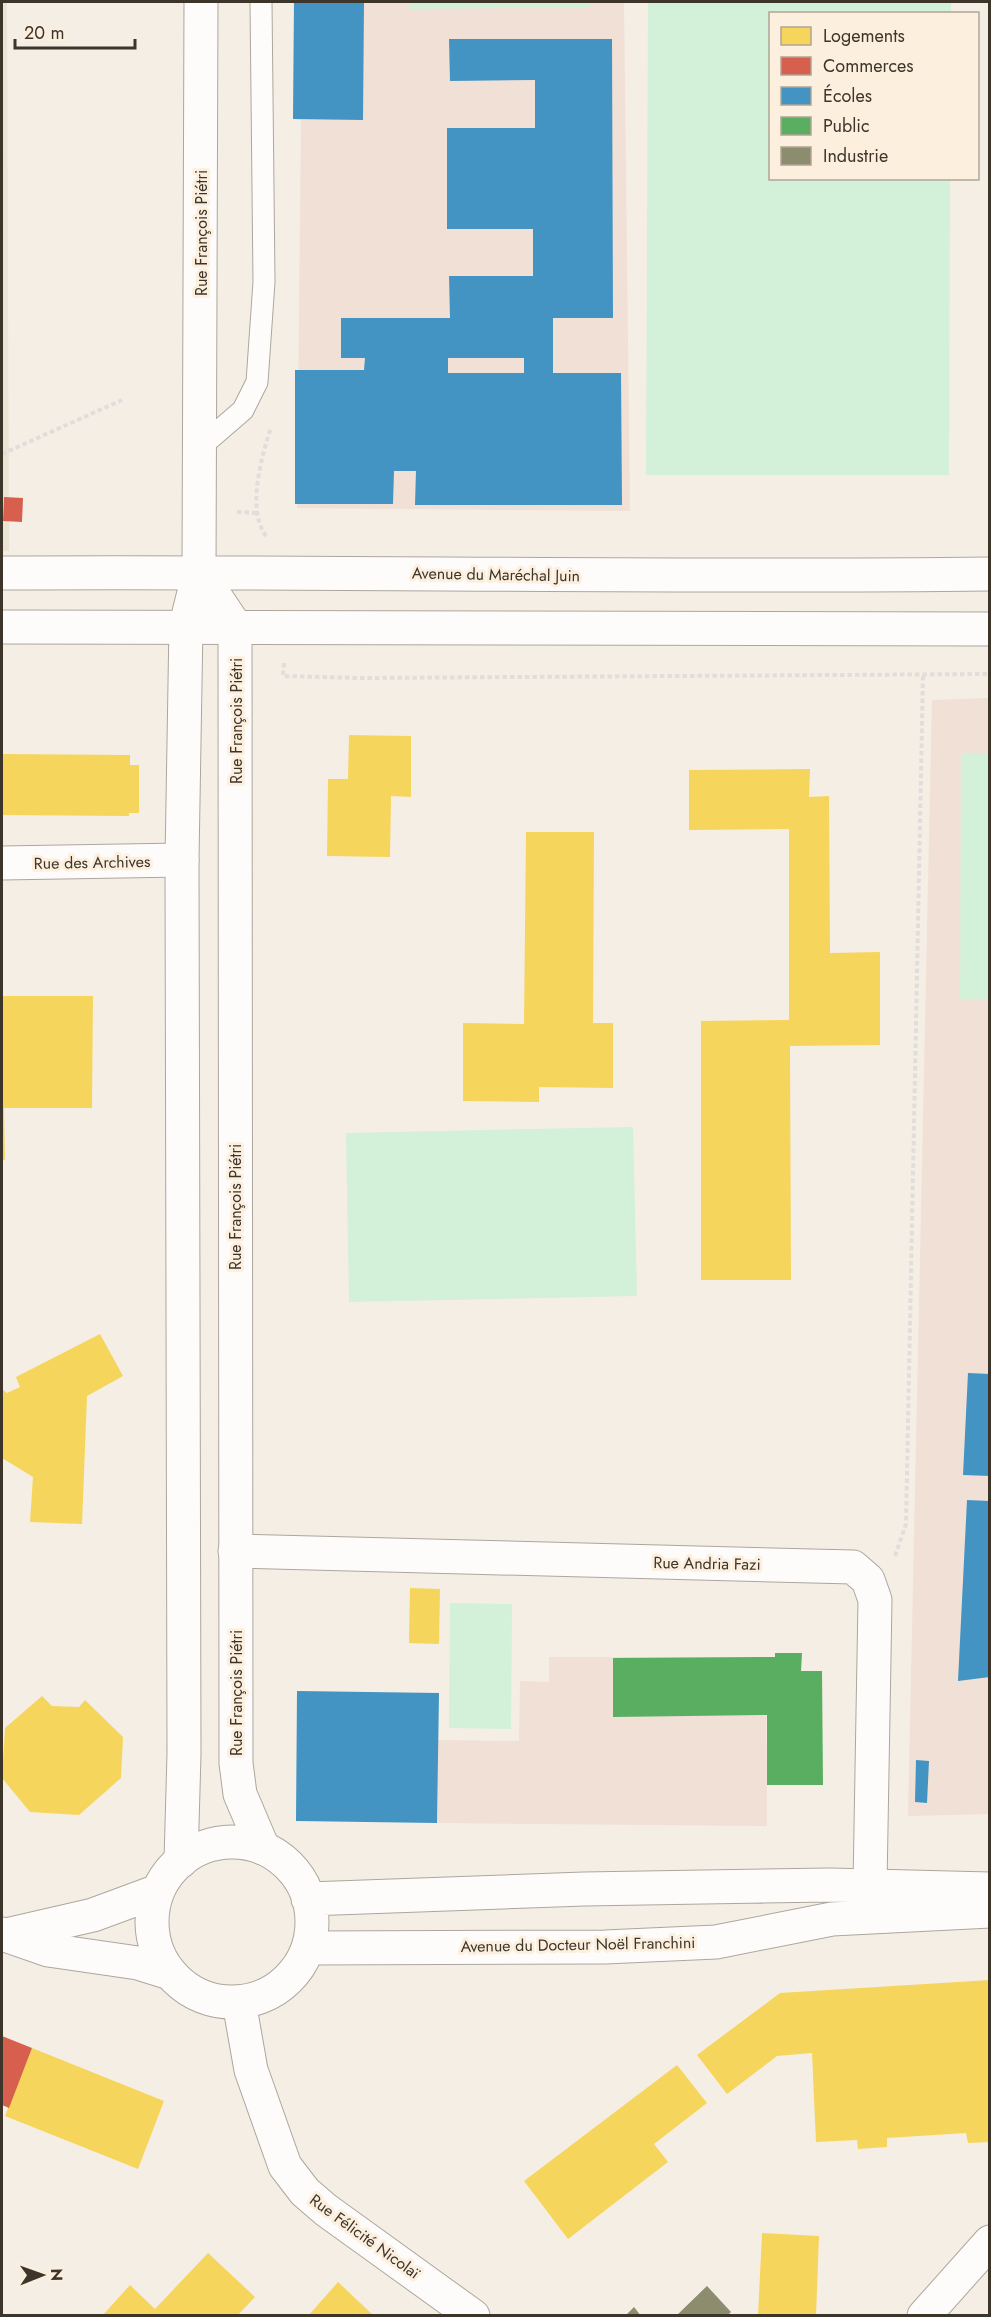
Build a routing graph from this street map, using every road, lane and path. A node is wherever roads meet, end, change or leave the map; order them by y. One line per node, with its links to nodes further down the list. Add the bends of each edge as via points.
1 (201, 2): 4 (street, Rue François Piétri)
2 (261, 2): 4 (lane, via 264,282 256,382 243,410)
3 (122, 400): 5 (path)
4 (199, 448): 6 (street, Rue François Piétri)
5 (2, 454)
6 (199, 572): 7 (street, Avenue du Maréchal Juin); 8 (street, Avenue du Maréchal Juin, via 733,577); 9 (street, Rue François Piétri); 10 (street)
7 (2, 573)
8 (990, 574)
9 (186, 625): 10 (street); 11 (street); 16 (street, Rue François Piétri)
10 (236, 626): 12 (street, via 732,631); 18 (street, Rue François Piétri)
11 (2, 627)
12 (990, 629)
13 (923, 674): 14 (path); 15 (path); 19 (path, via 906,1524 897,1555)
14 (990, 674)
15 (345, 677)
16 (182, 860): 17 (street, Rue des Archives); 21 (street, Rue François Piétri)
17 (2, 862)
18 (235, 1551): 19 (street, Rue Andria Fazi, via 853,1567); 20 (street, Rue François Piétri, via 236,1762 240,1794)
19 (868, 1580): 22 (street, via 875,1600)
20 (263, 1848): 21 (street, via 220,1843); 25 (street, via 291,1869)
21 (181, 1861): 24 (street)
22 (870, 1885): 23 (street); 25 (street, via 584,1889)
23 (990, 1889)
24 (158, 1891): 27 (street, via 93,1915); 29 (street, via 153,1933 159,1955)
25 (308, 1899): 28 (street, via 312,1924)
26 (990, 1911): 28 (street, Avenue du Docteur Noël Franchini, via 832,1919 716,1942 605,1947)
27 (4, 1934): 29 (street, via 48,1950 138,1963)
28 (308, 1948): 30 (street, via 288,1979 257,1999)
29 (170, 1973): 30 (street, via 189,1990 213,2000)
30 (239, 2002): 32 (street, Rue Félicité Nicolaï, via 251,2070 285,2166 326,2210)
31 (990, 2242): 33 (street)
32 (473, 2316)
33 (924, 2316)

